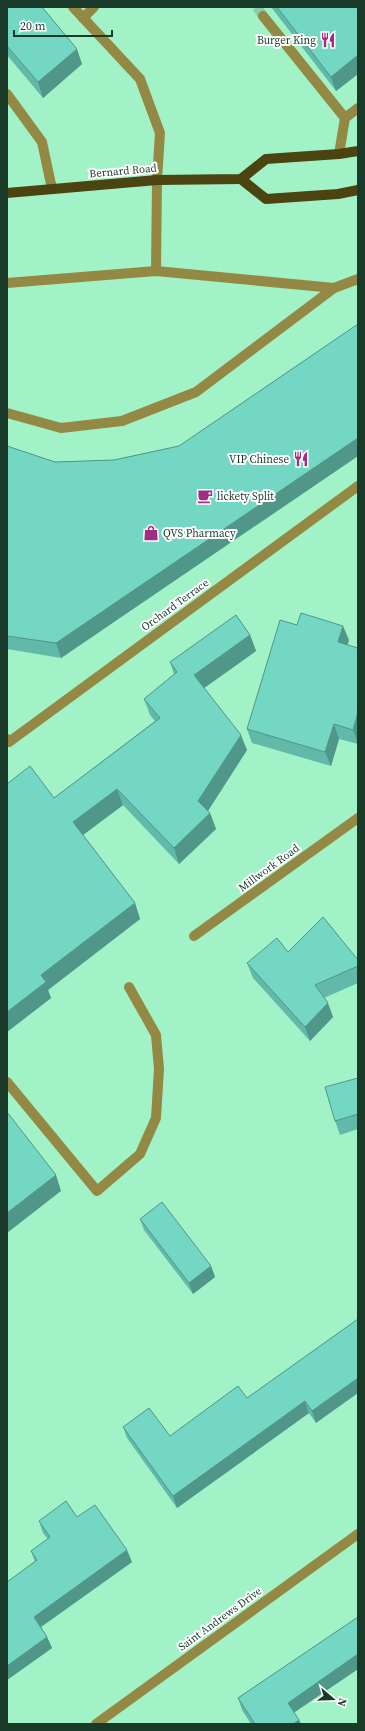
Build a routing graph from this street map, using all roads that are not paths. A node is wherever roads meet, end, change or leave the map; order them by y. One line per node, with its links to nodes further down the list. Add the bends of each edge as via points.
1 (73, 7): 4 (street)
2 (94, 7): 4 (street)
3 (263, 16): 7 (street)
4 (83, 18): 11 (street, via 140,79 160,133)
5 (7, 94): 12 (street, via 42,142)
6 (358, 108): 7 (street)
7 (345, 118): 9 (street)
8 (358, 150): 9 (main road)
9 (339, 154): 10 (main road, via 266,159)
10 (241, 179): 11 (main road, Bernard Road); 13 (main road, via 266,199 338,194)
11 (157, 180): 12 (main road, Bernard Road); 15 (street)
12 (52, 190): 14 (main road, Bernard Road)
13 (358, 190)
14 (7, 193)
15 (156, 271): 17 (street); 18 (street)
16 (358, 278): 18 (street)
17 (7, 283)
18 (334, 288): 19 (street, via 196,392 122,422 61,428)
19 (7, 413)
20 (358, 486): 21 (street, Orchard Terrace, via 9,742)
21 (7, 739)
22 (358, 818): 23 (street, Millwork Road)
23 (194, 936)
24 (129, 987): 25 (street, via 156,1035 159,1069 156,1118 140,1154 97,1191)
25 (8, 1082)
26 (358, 1534): 27 (street, Saint Andrews Drive)
27 (96, 1724)

